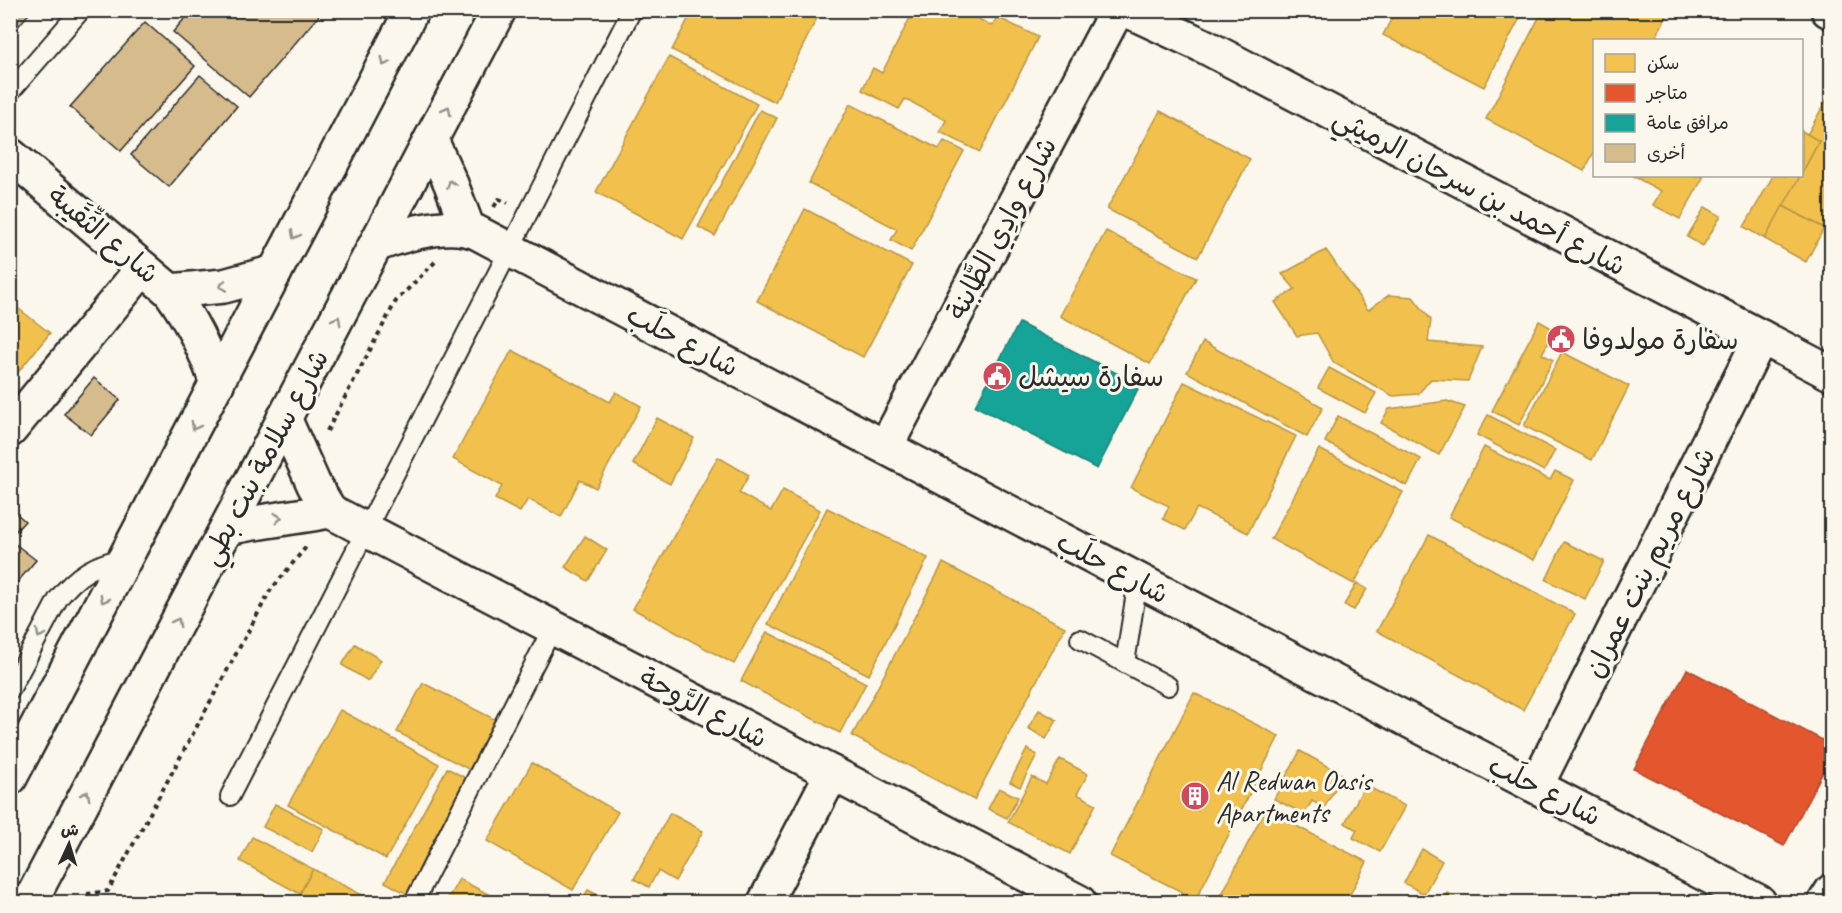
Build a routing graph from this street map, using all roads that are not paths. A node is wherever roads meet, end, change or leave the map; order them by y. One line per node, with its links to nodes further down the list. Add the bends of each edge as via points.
1 (81, 10): 7 (lane)
2 (412, 10): 14 (street, one-way to 14)
3 (499, 10): 8 (street, شارع سلامة بنت بطي, one-way to 3)
4 (632, 10): 12 (lane)
5 (1117, 10): 21 (street, شارع وادِي الطَّابنة)
6 (1127, 10): 16 (street, شارع أحمد بن سرحان الرميثي, via 1204,46)
7 (10, 92)
8 (431, 140): 10 (street, one-way to 8); 11 (street, شارع سلامة بنت بطي)
9 (10, 155): 13 (street, شارع الثِّقَيبة)
10 (468, 229): 11 (street, شارع حلَب, via 422,231); 12 (street, شارع حلَب)
11 (378, 244): 19 (street, شارع سلامة بنت بطي, one-way to 11)
12 (509, 249): 21 (street, شارع حلَب); 24 (lane)
13 (143, 268): 15 (street, شارع الثِّقَيبة); 20 (street)
14 (275, 272): 15 (street, شارع الثِّقَيبة, one-way to 15, via 224,286); 18 (street)
15 (170, 291): 18 (street, شارع الثِّقَيبة, via 198,335)
16 (1761, 337): 17 (street, شارع أحمد بن سرحان الرميثي); 34 (street, شارع مريم بنت عمران)
17 (1832, 374)
18 (217, 384): 25 (street, one-way to 25)
19 (284, 418): 22 (street); 23 (street, شارع سلامة بنت بطي)
20 (10, 430)
21 (886, 446): 26 (street, شارع حلَب)
22 (330, 511): 23 (street, one-way to 22); 24 (street, شارع الرَّوحة)
23 (227, 528): 37 (street, شارع سلامة بنت بطي, one-way to 23)
24 (366, 529): 27 (street, شارع الرَّوحة); 35 (lane)
25 (125, 558): 31 (lane, one-way to 31, via 93,567 68,586); 33 (street, one-way to 33)
26 (1137, 580): 29 (lane); 34 (street, شارع حلَب)
27 (553, 627): 32 (street, شارع الرَّوحة); 38 (lane)
28 (1080, 639): 29 (lane)
29 (1125, 663): 30 (lane)
30 (1168, 686)
31 (10, 690)
32 (832, 773): 39 (street); 40 (street, شارع الرَّوحة)
33 (10, 778)
34 (1536, 786): 41 (street, شارع حلَب)
35 (230, 796)
36 (1832, 891): 42 (street)
37 (30, 903)
38 (414, 903)
39 (765, 903)
40 (1079, 903)
41 (1759, 903)
42 (1825, 903)

